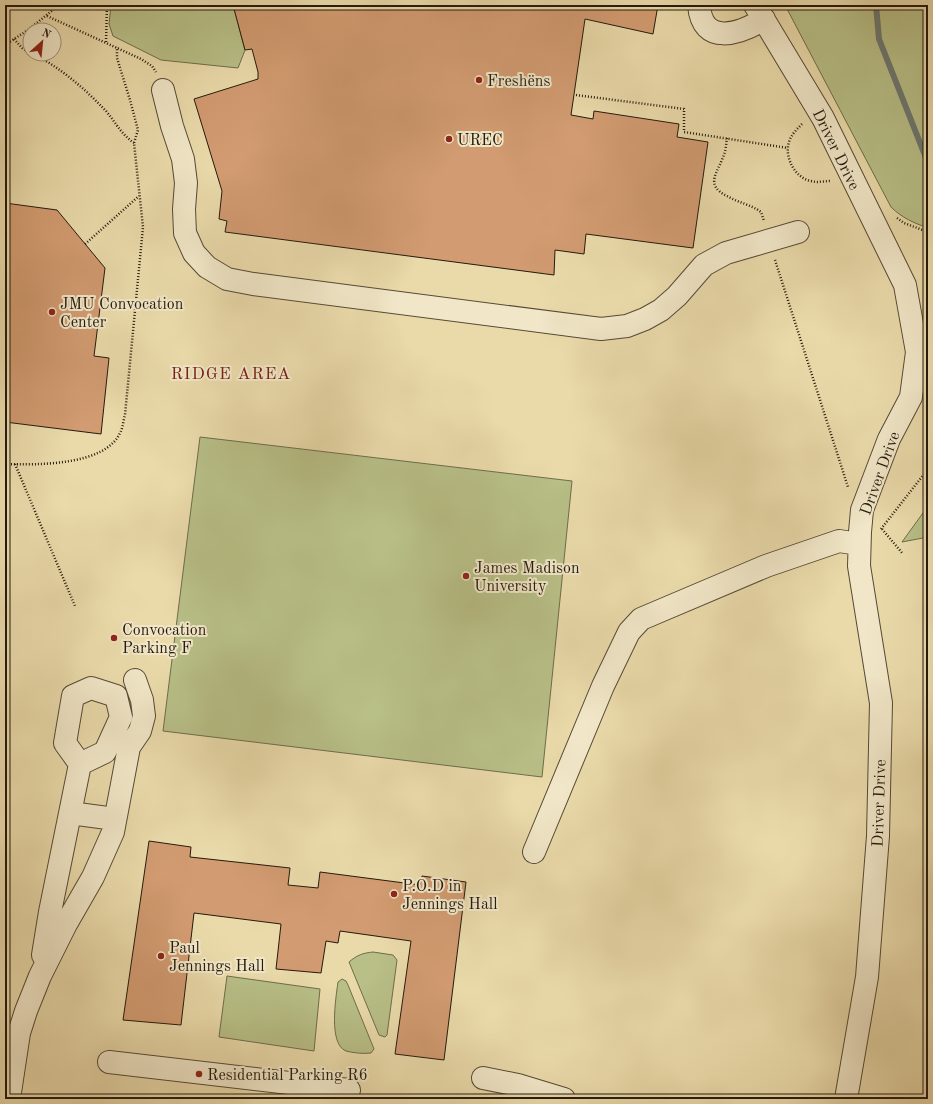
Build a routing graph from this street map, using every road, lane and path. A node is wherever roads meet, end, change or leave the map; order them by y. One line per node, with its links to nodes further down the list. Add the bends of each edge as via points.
1 (59, 5): 5 (path)
2 (107, 5): 7 (path)
3 (699, 5): 4 (street, via 703,21 709,28 726,34 751,27)
4 (759, 12): 30 (street, Driver Drive, via 823,118 905,285 917,352 911,397 889,439 862,510)
5 (47, 16): 6 (path); 7 (path)
6 (14, 39): 8 (path); 10 (path)
7 (106, 42): 9 (path)
8 (5, 45)
9 (117, 47): 12 (path, via 152,66 159,76); 16 (path, via 117,58 138,130)
10 (22, 48)
11 (46, 62): 16 (path, via 82,88 107,113 125,137)
12 (163, 90): 21 (street, via 183,159 186,183 185,233 194,253 207,267 227,279 602,329 626,326 661,310 704,265 726,253)
13 (576, 95): 15 (path, via 684,110 684,132)
14 (805, 121): 17 (path, via 792,135)
15 (727, 138): 17 (path); 20 (path, via 723,157 714,176 715,185 726,196 761,212)
16 (134, 143): 19 (path)
17 (788, 148): 18 (path, via 790,161 798,173 810,181)
18 (830, 180)
19 (140, 196): 22 (path); 25 (path, via 143,227 125,415 120,434 109,447 86,458 40,465)
20 (764, 222)
21 (798, 232)
22 (85, 244)
23 (774, 257): 27 (path)
24 (5, 464): 25 (path)
25 (15, 464): 32 (path)
26 (928, 469): 29 (path)
27 (848, 490)
28 (877, 526): 29 (path)
29 (881, 529): 31 (path)
30 (859, 544): 37 (street, via 839,541 766,566 641,619 629,632 606,680); 44 (street, Driver Drive, via 859,566 881,703 879,828 867,977)
31 (902, 554)
32 (75, 606)
33 (134, 680): 36 (street, via 142,700 144,716 140,730 129,747)
34 (80, 764): 35 (street)
35 (70, 813): 36 (street); 38 (street)
36 (115, 819): 38 (street, via 93,878)
37 (534, 852)
38 (40, 976): 42 (street, via 19,1033)
39 (109, 1062): 41 (street)
40 (483, 1078): 43 (street, via 518,1085)
41 (349, 1090)
42 (9, 1099)
43 (564, 1099)
44 (846, 1099)

